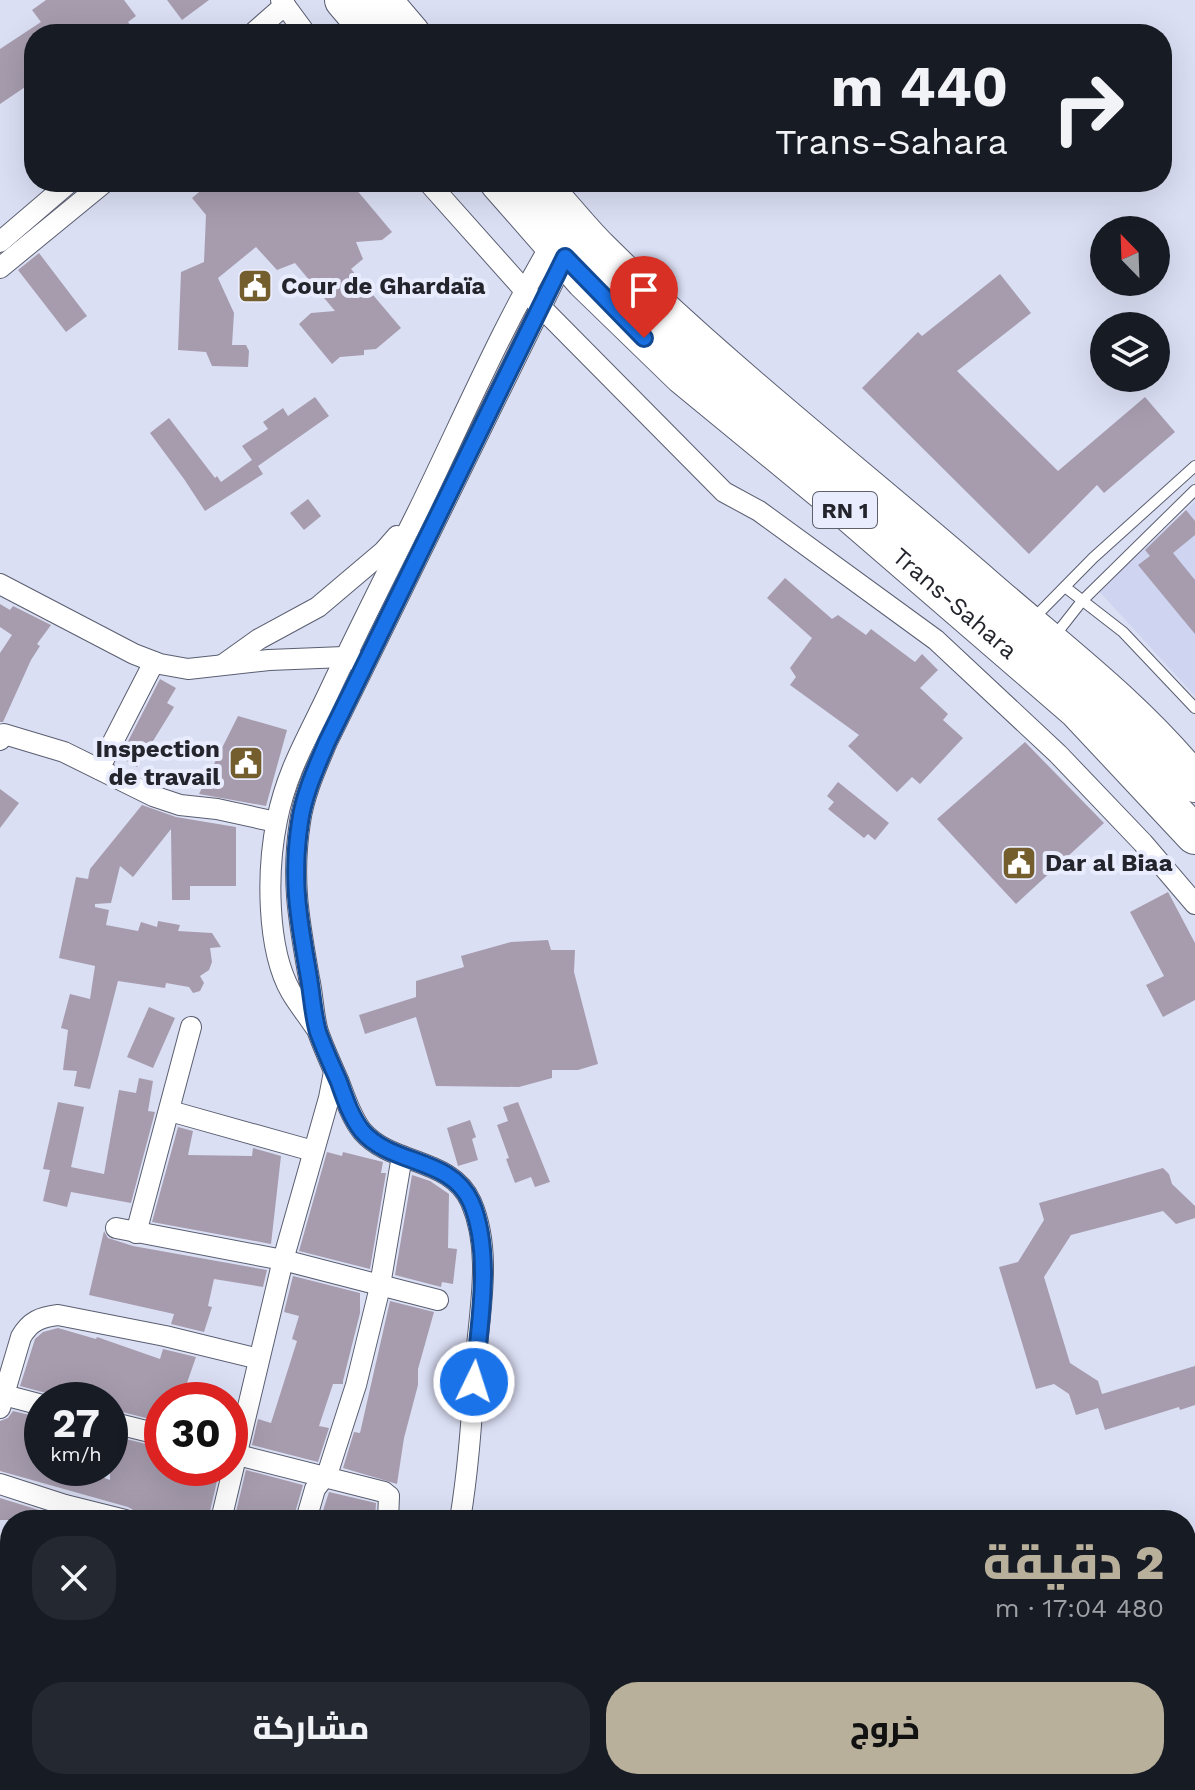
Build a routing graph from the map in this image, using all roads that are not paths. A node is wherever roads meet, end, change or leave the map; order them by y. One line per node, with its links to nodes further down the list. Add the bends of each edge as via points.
1 (344, 0): 6 (highway)
2 (382, 0): 7 (highway)
3 (283, 2): 4 (street); 5 (street)
4 (262, 24)
5 (294, 24)
6 (364, 24)
7 (402, 24)
8 (437, 192): 15 (street)
9 (511, 192): 12 (highway, Trans-Sahara / RN 1)
10 (543, 192): 12 (highway, Trans-Sahara / RN 1)
11 (67, 194): 13 (street)
12 (566, 236): 15 (street); 16 (street); 25 (highway, Trans-Sahara / RN 1, via 659,307)
13 (8, 244): 14 (street)
14 (0, 268)
15 (526, 292): 16 (street); 19 (street)
16 (542, 307): 28 (street); 36 (street, via 724,492 759,511 889,605 994,693 1143,843)
17 (1195, 466): 20 (lane)
18 (1195, 490): 21 (lane)
19 (417, 512): 26 (street); 29 (street, via 383,552 318,607)
20 (1119, 535): 21 (lane); 23 (lane)
21 (1133, 549): 24 (lane)
22 (1, 586): 27 (street)
23 (1065, 587): 24 (lane); 25 (lane)
24 (1082, 601): 25 (lane); 30 (lane, via 1123,632)
25 (1030, 647): 33 (highway, Trans-Sahara / RN 1, via 1114,697); 35 (highway, Trans-Sahara / RN 1, via 1077,709)
26 (344, 657): 28 (street); 29 (street); 34 (street, via 292,767)
27 (154, 662): 29 (street, via 188,669); 32 (street)
28 (368, 663): 38 (street, via 327,742 300,820 296,910)
29 (222, 665)
30 (1195, 708)
31 (1, 735): 32 (street, via 64,752)
32 (99, 769): 34 (street, via 180,805)
33 (1195, 783)
34 (276, 822): 38 (street, via 271,922 279,964 290,991)
35 (1195, 835)
36 (1195, 904)
37 (191, 1027): 40 (street)
38 (318, 1030): 39 (street)
39 (334, 1072): 41 (street); 42 (street, via 363,1131)
40 (170, 1111): 41 (street); 43 (street, via 126,1230)
41 (313, 1151): 43 (street)
42 (402, 1156): 44 (street); 58 (street, via 458,1182 479,1226 483,1264)
43 (283, 1260): 44 (street); 46 (street)
44 (380, 1283): 45 (street); 51 (street, via 356,1385)
45 (438, 1300)
46 (259, 1359): 47 (street); 48 (street, via 45,1316 21,1337)
47 (248, 1399)
48 (2, 1402): 49 (street)
49 (24, 1404)
50 (248, 1457): 51 (street)
51 (322, 1478): 56 (street); 57 (street, via 384,1492)
52 (0, 1484): 54 (street)
53 (227, 1486): 55 (street)
54 (59, 1510)
55 (223, 1510)
56 (309, 1510)
57 (388, 1510)
58 (462, 1510)

